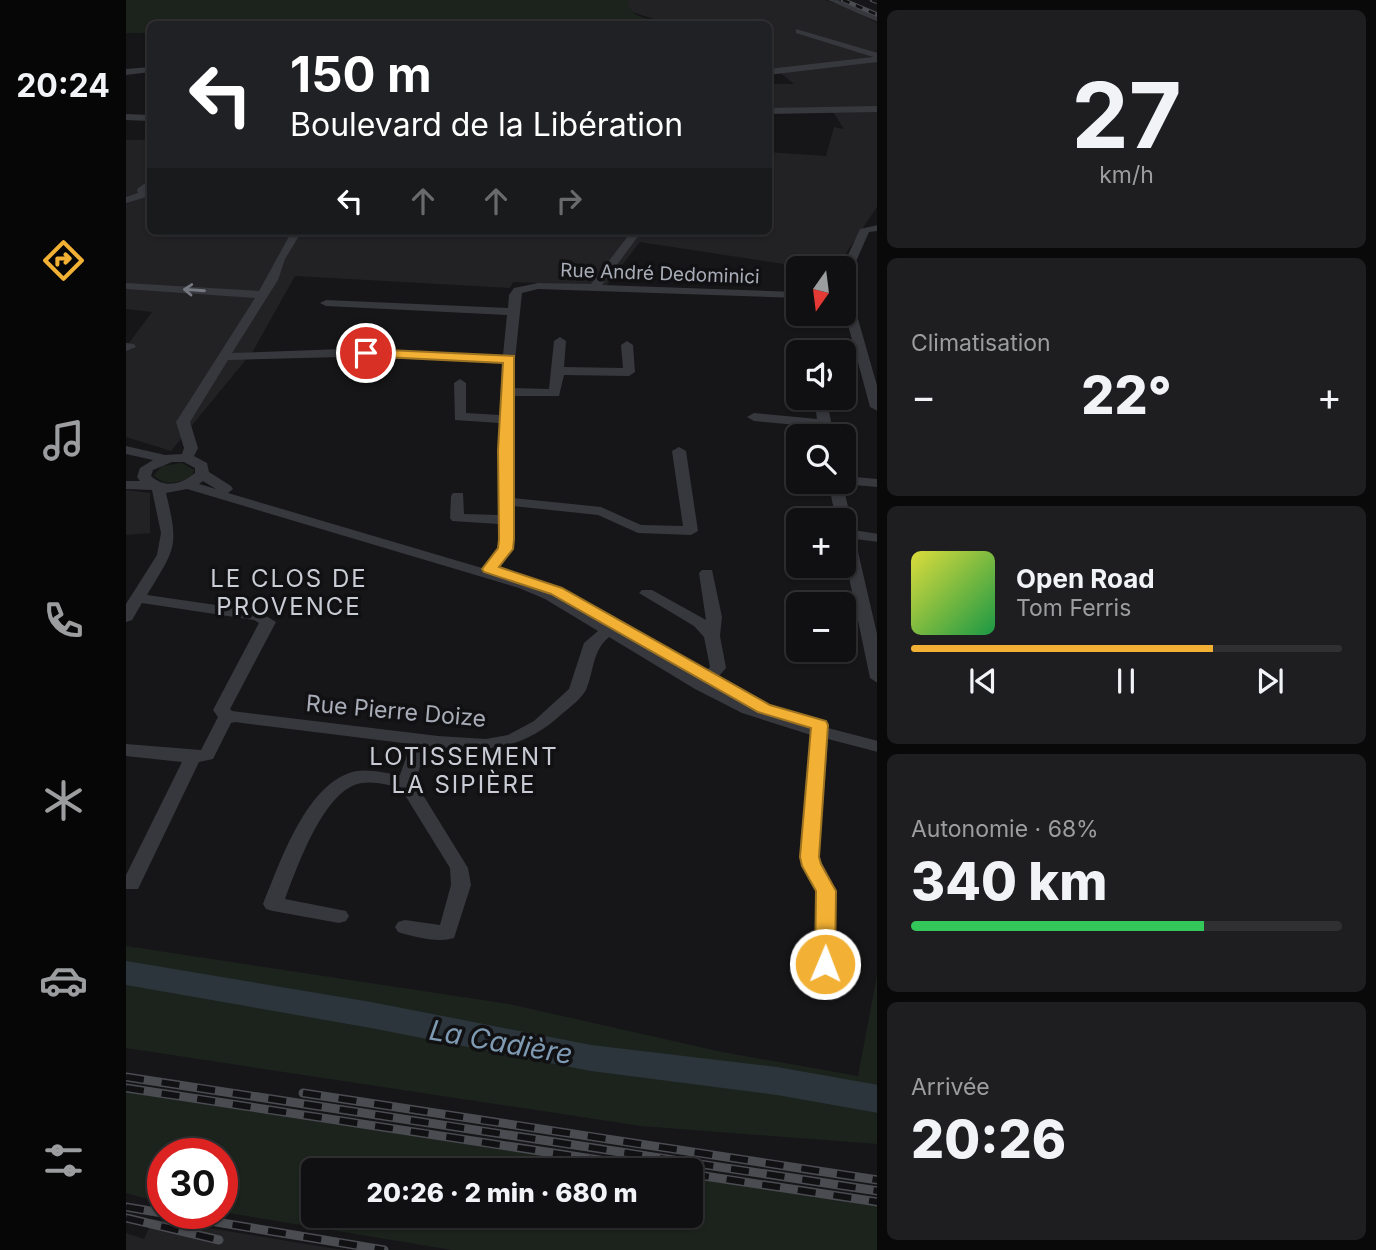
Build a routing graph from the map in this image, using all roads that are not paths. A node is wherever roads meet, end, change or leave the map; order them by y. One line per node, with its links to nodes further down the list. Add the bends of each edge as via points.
1 (832, 0): 2 (street)
2 (877, 20)
3 (799, 31): 4 (street)
4 (877, 58): 6 (street)
5 (147, 70): 7 (street)
6 (772, 71)
7 (126, 72)
8 (877, 109): 9 (street)
9 (772, 112)
10 (126, 117): 11 (street)
11 (147, 118)
12 (147, 190): 14 (street)
13 (147, 191): 15 (street)
14 (126, 192)
15 (126, 200)
16 (877, 228): 19 (street, via 865,229)
17 (296, 235): 22 (street)
18 (634, 235): 21 (street)
19 (853, 256)
20 (126, 286): 22 (street, one-way to 20)
21 (594, 288): 23 (street, Rue André Dedominici); 25 (street, Rue André Dedominici, via 521,288 516,293)
22 (262, 295): 29 (street)
23 (786, 295)
24 (326, 303): 25 (street)
25 (516, 312): 30 (street)
26 (854, 326): 34 (street)
27 (560, 341): 31 (street)
28 (627, 345): 31 (street, via 629,372)
29 (222, 357): 30 (street, via 342,353); 38 (street, via 183,422)
30 (509, 359): 33 (street)
31 (558, 370): 33 (street, via 555,393)
32 (460, 383): 36 (street, via 460,417)
33 (506, 392): 36 (street)
34 (876, 407)
35 (754, 417): 37 (street)
36 (506, 419): 51 (street)
37 (793, 424)
38 (186, 436): 42 (street, via 191,448); 43 (street)
39 (126, 450): 43 (street)
40 (679, 451): 51 (street, via 691,531 638,529 601,511)
41 (126, 458): 47 (street)
42 (187, 458): 43 (street); 44 (street, via 202,466)
43 (167, 459): 47 (street, via 151,465)
44 (202, 474): 49 (street); 55 (street, via 222,487 262,501)
45 (856, 481): 46 (street)
46 (877, 483)
47 (155, 484): 48 (street); 49 (street); 59 (street, via 168,533 164,555)
48 (126, 485)
49 (188, 485): 55 (street)
50 (458, 496): 52 (street, via 457,518)
51 (505, 501): 52 (street)
52 (505, 520): 55 (street, via 505,549)
53 (856, 530): 54 (street)
54 (877, 538)
55 (487, 571): 61 (street)
56 (708, 573): 62 (street)
57 (855, 578): 63 (street)
58 (647, 593): 62 (street, via 700,623)
59 (138, 598): 60 (street); 65 (street, via 268,621 221,710)
60 (126, 617)
61 (612, 628): 64 (street); 67 (street, Rue Pierre Doize, via 592,643 577,691 540,724 486,745)
62 (712, 636): 64 (street, via 718,668)
63 (877, 678)
64 (705, 682): 66 (street, via 760,714)
65 (229, 718): 67 (street, Rue Pierre Doize); 71 (street, via 207,755)
66 (819, 728): 68 (street); 69 (street); 76 (street, via 810,857 826,891)
67 (421, 740): 72 (street)
68 (877, 740)
69 (877, 747)
70 (126, 750): 71 (street)
71 (193, 757): 73 (street)
72 (406, 782): 74 (street, via 359,776 344,780 314,813 296,849 273,904); 75 (street, via 459,867 461,885 447,933)
73 (131, 884)
74 (339, 916)
75 (405, 927)
76 (825, 988)

